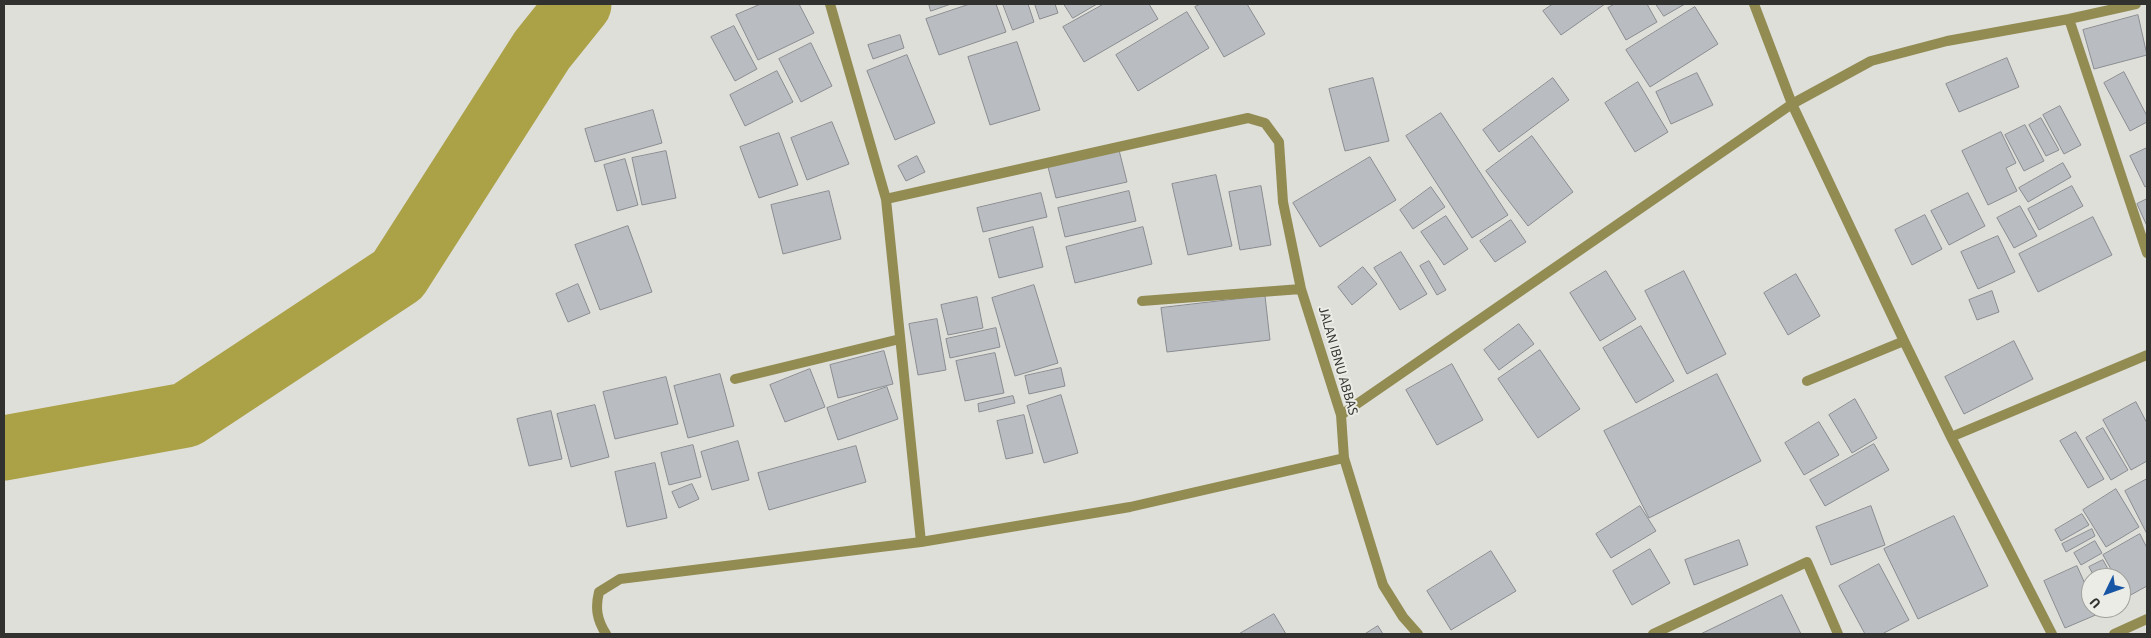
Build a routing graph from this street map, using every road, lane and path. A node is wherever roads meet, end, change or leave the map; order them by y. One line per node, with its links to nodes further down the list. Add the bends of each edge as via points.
1 (830, 4): 6 (street)
2 (1754, 4): 5 (street)
3 (2136, 4): 4 (street)
4 (2069, 19): 5 (street, via 1947,41 1871,61); 7 (street)
5 (1792, 104): 11 (street); 15 (street)
6 (886, 199): 8 (street, JALAN IBNU ABBAS, via 1248,118 1265,123 1279,142 1283,202); 10 (street)
7 (2147, 254)
8 (1301, 289): 9 (street); 15 (street, JALAN IBNU ABBAS)
9 (1142, 301)
10 (900, 339): 13 (street); 18 (street)
11 (1904, 341): 14 (street); 16 (street)
12 (2147, 355): 16 (street)
13 (735, 379)
14 (1807, 381)
15 (1340, 415): 17 (street, JALAN IBNU ABBAS)
16 (1950, 437): 24 (street)
17 (1344, 458): 18 (street, via 1130,507); 21 (street, JALAN IBNU ABBAS, via 1383,585)
18 (921, 542): 20 (street, via 620,579 599,592 596,607)
19 (2147, 619): 25 (street)
20 (606, 634)
21 (1418, 634)
22 (1653, 634): 23 (street, via 1807,562)
23 (1838, 634)
24 (2052, 634)
25 (2114, 634)

